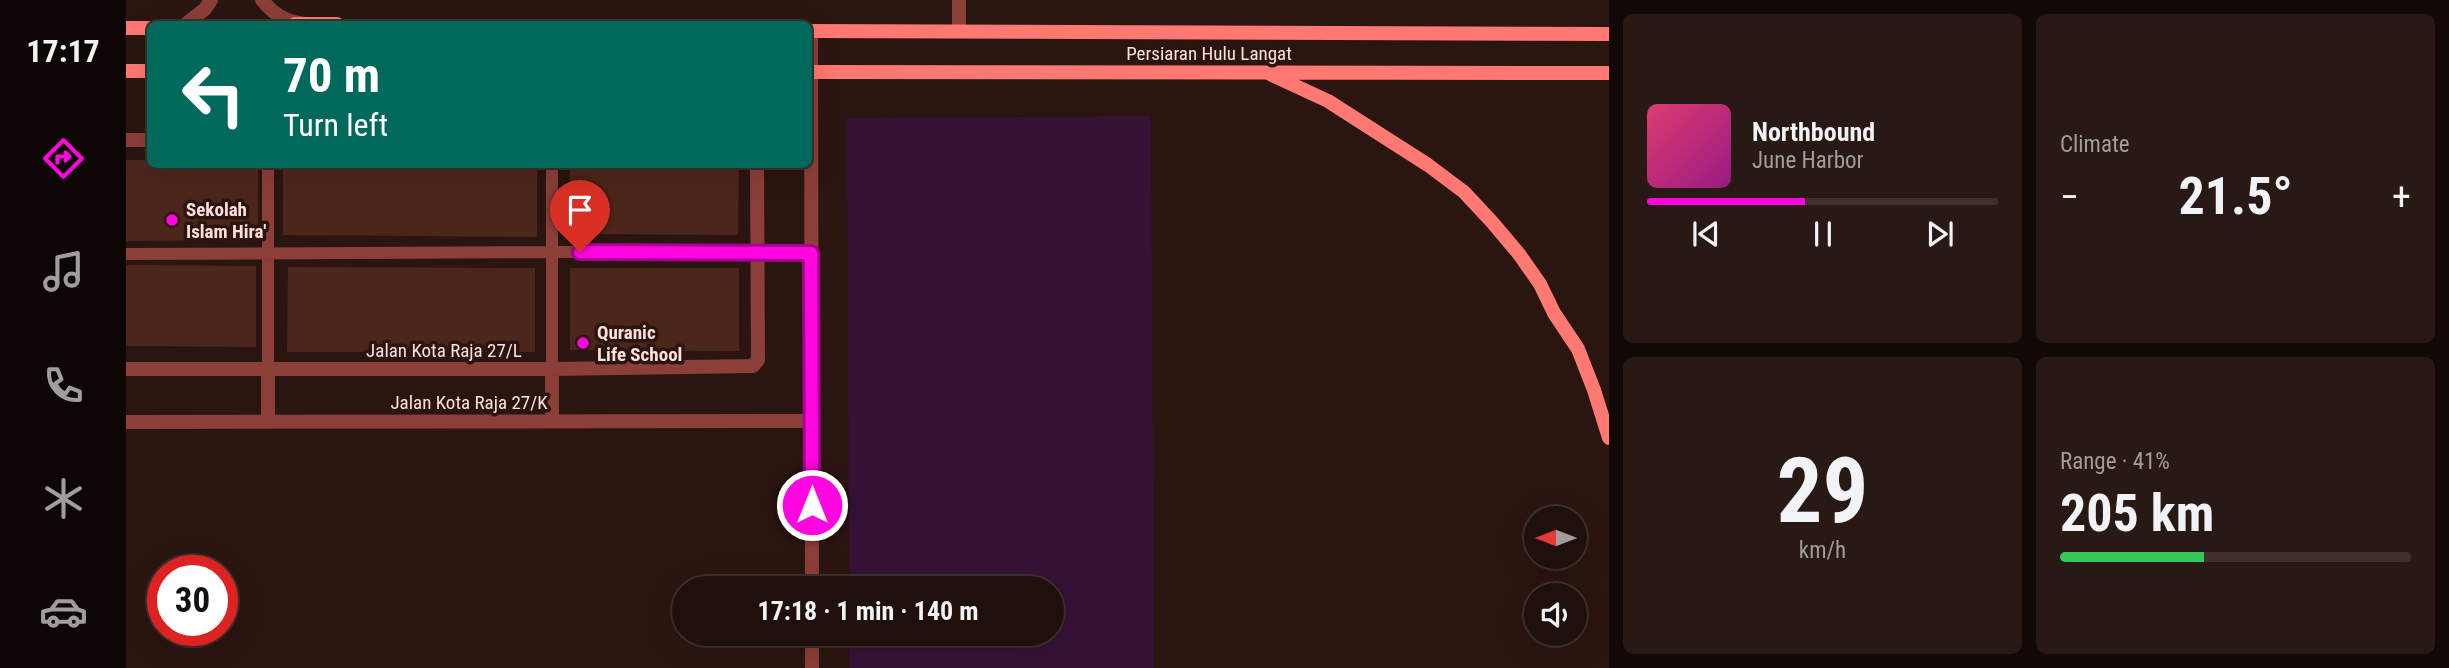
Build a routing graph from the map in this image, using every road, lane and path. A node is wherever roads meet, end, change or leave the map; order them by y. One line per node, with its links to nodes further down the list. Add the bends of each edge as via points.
1 (211, 0): 4 (street)
2 (262, 0): 5 (street)
3 (959, 0): 9 (street)
4 (190, 21)
5 (287, 21)
6 (126, 28): 7 (main road)
7 (147, 28)
8 (812, 31): 9 (main road, Persiaran Hulu Langat)
9 (959, 31): 10 (main road, Persiaran Hulu Langat)
10 (1609, 34)
11 (126, 71): 12 (main road)
12 (147, 71)
13 (812, 72): 14 (main road, Persiaran Hulu Langat)
14 (1266, 72): 15 (main road, Persiaran Hulu Langat); 34 (main road, via 1328,101 1384,136 1464,192 1483,212 1520,254 1578,349)
15 (1609, 74)
16 (126, 139): 17 (street)
17 (147, 140)
18 (268, 168): 24 (lane)
19 (552, 168): 23 (lane)
20 (757, 168): 22 (street)
21 (811, 168): 25 (street)
22 (757, 251): 23 (lane); 25 (street); 29 (street, Jalan Kota Raja 27/L, via 756,365)
23 (552, 252): 24 (lane); 29 (lane)
24 (268, 253): 26 (lane); 28 (lane)
25 (811, 253): 31 (street)
26 (126, 254)
27 (126, 369): 28 (street, Jalan Kota Raja 27/L)
28 (268, 369): 29 (street, Jalan Kota Raja 27/L); 33 (street)
29 (552, 369): 30 (street)
30 (552, 421): 31 (street, Jalan Kota Raja 27/K); 33 (street, Jalan Kota Raja 27/K)
31 (812, 421): 35 (street)
32 (126, 422): 33 (street, Jalan Kota Raja 27/K)
33 (268, 422)
34 (1609, 438)
35 (812, 576)
36 (812, 646): 37 (street)
37 (813, 668)

